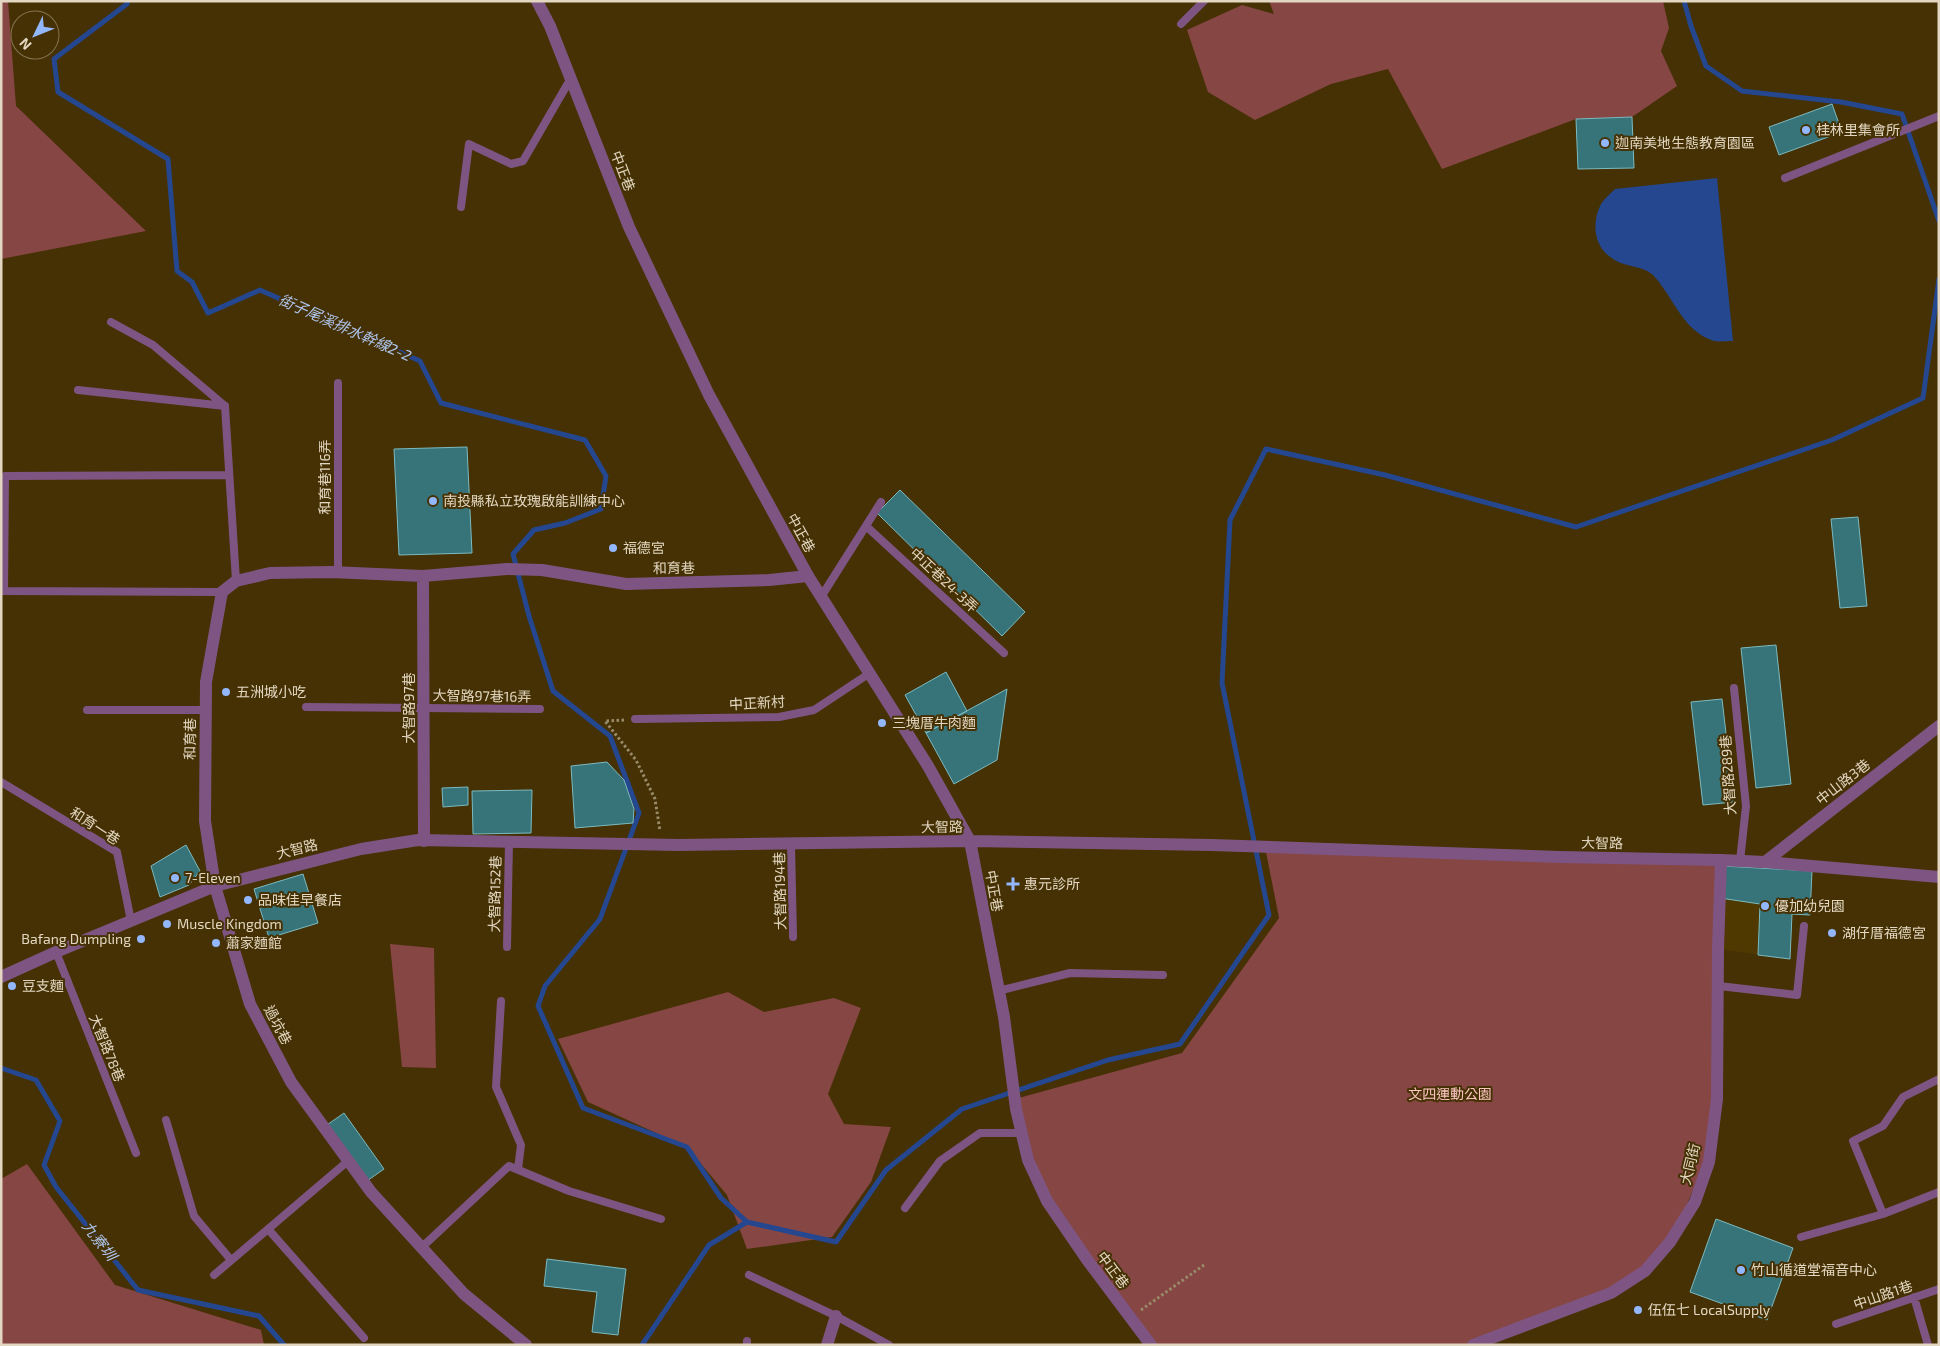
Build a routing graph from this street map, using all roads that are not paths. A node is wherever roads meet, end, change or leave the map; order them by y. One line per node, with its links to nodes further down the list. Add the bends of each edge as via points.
1 (536, 1): 4 (street, 中正巷)
2 (1204, 1): 3 (lane)
3 (1181, 24)
4 (571, 78): 7 (lane, via 523,161 511,164 469,144); 17 (street, 中正巷, via 629,226 709,395)
5 (1939, 116): 6 (lane)
6 (1785, 178)
7 (461, 207)
8 (111, 322): 11 (lane, via 153,345)
9 (338, 383): 15 (lane, 和育巷116弄)
10 (78, 390): 11 (lane)
11 (225, 406): 12 (lane)
12 (229, 475): 18 (lane); 19 (lane, via 5,476)
13 (881, 502): 14 (lane)
14 (866, 526): 21 (lane); 22 (lane, 中正巷24-3弄)
15 (338, 572): 16 (street); 18 (street, via 270,573)
16 (423, 576): 17 (street, 和育巷, via 507,569 542,570 626,584); 26 (street, 大智路97巷)
17 (808, 576): 21 (street, 中正巷)
18 (236, 581): 20 (street)
19 (3, 591): 20 (lane)
20 (222, 592): 28 (street, 和育巷, via 206,682)
21 (821, 597): 23 (street, 中正巷)
22 (1004, 653)
23 (870, 673): 30 (lane, 中正新村, via 814,710 779,717); 35 (street, 中正巷)
24 (1734, 688): 38 (lane, 大智路289巷, via 1746,806)
25 (306, 707): 26 (lane, 大智路97巷16弄)
26 (424, 708): 29 (lane, 大智路97巷16弄); 33 (street, 大智路97巷)
27 (87, 710): 28 (lane)
28 (206, 710): 41 (street, 和育巷, via 205,821)
29 (540, 710)
30 (635, 718)
31 (1939, 726): 39 (street, 中山路3巷)
32 (1, 782): 42 (lane, 和育一巷, via 117,852)
33 (424, 840): 34 (street, 大智路); 41 (street, 大智路, via 361,848)
34 (509, 841): 36 (street, 大智路); 45 (lane, 大智路152巷)
35 (970, 841): 36 (street, 大智路); 37 (street, 大智路); 50 (street, 中正巷)
36 (791, 844): 44 (lane, 大智路194巷)
37 (1722, 860): 38 (street, 大智路); 49 (street, 大同街)
38 (1740, 860): 39 (street, 大智路)
39 (1765, 862): 40 (street, 大智路)
40 (1939, 878)
41 (214, 886): 42 (street, 大智路); 56 (street, 過坑巷, via 250,1004 291,1082)
42 (131, 921): 46 (street, 大智路)
43 (1804, 926): 49 (lane, via 1797,995)
44 (793, 937)
45 (507, 947)
46 (56, 952): 48 (street, 大智路); 55 (lane, 大智路78巷)
47 (1163, 975): 50 (lane, via 1070,973)
48 (1, 977)
49 (1718, 986): 77 (street, 大同街, via 1717,1099 1709,1162 1696,1202 1670,1242 1645,1271 1611,1293)
50 (998, 991): 54 (street, 中正巷)
51 (501, 1001): 57 (lane, via 496,1087 521,1145)
52 (1939, 1079): 60 (lane, via 1902,1097 1883,1126 1853,1141)
53 (166, 1120): 65 (lane, via 194,1216)
54 (1022, 1133): 59 (lane, via 980,1133 940,1162); 76 (street, 中正巷, via 1028,1160 1047,1201)
55 (136, 1153)
56 (348, 1162): 62 (lane); 64 (street, 過坑巷)
57 (518, 1169): 61 (lane, via 568,1191); 64 (lane, via 510,1166)
58 (1939, 1192): 60 (lane)
59 (905, 1208)
60 (1883, 1214): 63 (lane)
61 (662, 1220)
62 (268, 1229): 65 (lane); 72 (lane)
63 (1801, 1238)
64 (421, 1248): 73 (street, 過坑巷, via 464,1294)
65 (231, 1260): 66 (lane)
66 (214, 1275)
67 (748, 1275): 70 (lane)
68 (1939, 1289): 69 (lane, 中山路1巷)
69 (1914, 1297): 71 (lane, 中山路1巷); 78 (lane)
70 (836, 1316): 74 (street); 75 (lane)
71 (1836, 1324)
72 (364, 1338)
73 (526, 1345)
74 (828, 1345)
75 (890, 1345)
76 (1151, 1345)
77 (1473, 1345)
78 (1928, 1345)

